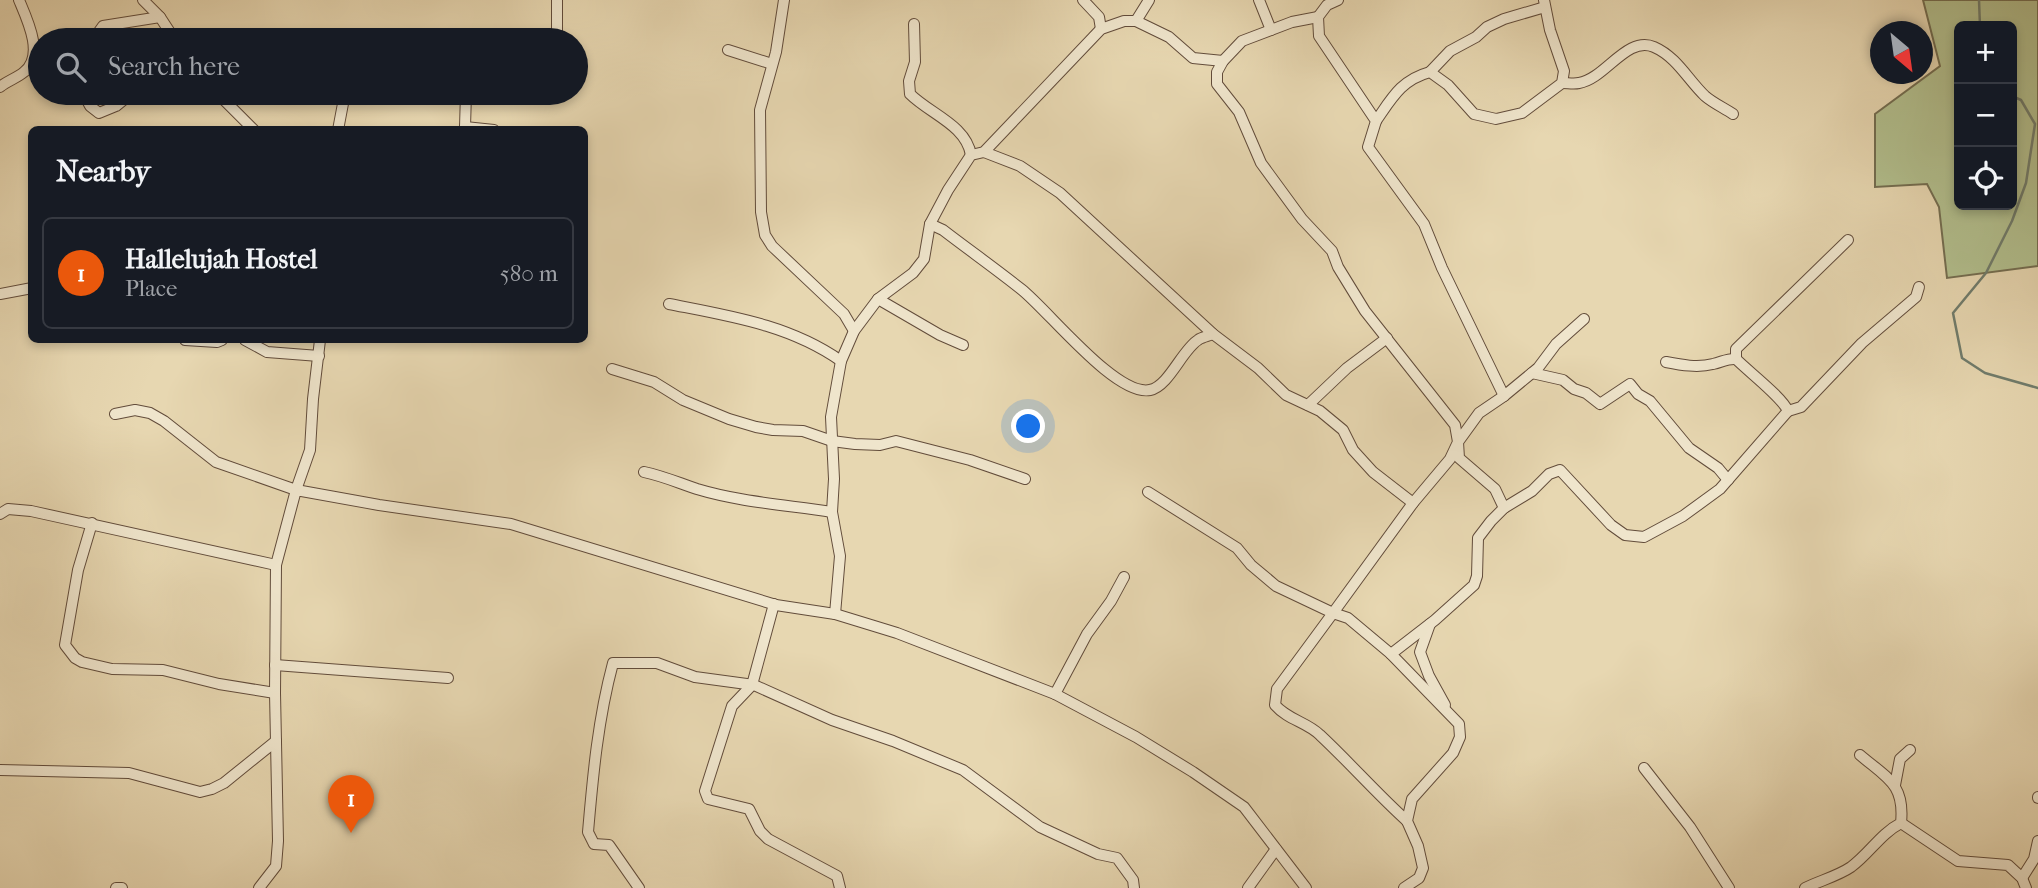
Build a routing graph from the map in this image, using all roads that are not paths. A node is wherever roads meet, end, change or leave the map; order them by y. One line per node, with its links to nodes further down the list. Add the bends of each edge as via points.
1 (19, 0): 14 (street)
2 (143, 0): 10 (street)
3 (557, 0): 17 (street)
4 (783, 0): 22 (street)
5 (1083, 0): 18 (street, via 1099,17)
6 (1149, 0): 12 (street)
7 (1259, 0): 19 (street)
8 (1338, 0): 11 (street)
9 (1544, 4): 24 (street, via 1487,27 1450,51); 25 (street, via 1564,71)
10 (160, 17): 15 (street); 16 (street)
11 (1318, 17): 19 (street); 33 (street, via 1319,36)
12 (1136, 21): 18 (street); 21 (street, via 1169,37 1193,58)
13 (914, 24): 38 (street, via 910,94 961,132)
14 (30, 28)
15 (102, 28)
16 (167, 28)
17 (557, 28)
18 (1101, 29): 37 (street)
19 (1271, 30): 21 (street, via 1242,41)
20 (728, 50): 22 (street)
21 (1223, 61): 49 (street, via 1217,84 1238,112 1261,163 1332,251 1365,311)
22 (772, 64): 47 (street, via 760,110 765,235 844,314)
23 (28, 68): 26 (street)
24 (1430, 72): 25 (street, via 1474,114 1496,119 1522,113); 33 (street, via 1413,76)
25 (1563, 83): 32 (street, via 1580,83 1643,44 1673,60 1706,96)
26 (0, 87)
27 (89, 105): 28 (street, via 99,113)
28 (118, 105)
29 (229, 105): 34 (street)
30 (342, 105): 35 (street)
31 (466, 105): 36 (street)
32 (1733, 114)
33 (1376, 121): 59 (street, via 1368,148 1423,224)
34 (250, 126)
35 (339, 126)
36 (465, 126)
37 (984, 152): 38 (street); 48 (street, via 1020,166 1060,193)
38 (971, 155): 39 (street)
39 (930, 224): 44 (street, via 923,259 913,273); 48 (street, via 1023,290 1096,363 1140,390 1152,390 1197,340)
40 (1848, 240): 54 (street, via 1736,349)
41 (1919, 286): 61 (street, via 1916,297 1862,343 1801,407)
42 (28, 289): 43 (street)
43 (0, 294)
44 (878, 299): 47 (street); 52 (street)
45 (669, 304): 55 (street, via 780,328)
46 (1584, 319): 58 (street)
47 (854, 331): 55 (street)
48 (1213, 334): 60 (street, via 1286,395)
49 (1387, 338): 60 (street); 64 (street, via 1455,425)
50 (250, 343): 53 (street, via 267,352)
51 (320, 343): 53 (street)
52 (964, 345)
53 (319, 356): 68 (street, via 310,450)
54 (1736, 359): 56 (street, via 1685,366); 61 (street)
55 (841, 361): 63 (street, via 831,417)
56 (1666, 362)
57 (612, 369): 63 (street, via 654,382 729,419 774,430 803,431)
58 (1532, 373): 59 (street); 67 (street, via 1563,380 1600,404 1630,384 1689,449)
59 (1504, 396): 64 (street, via 1479,413)
60 (1308, 405): 70 (street, via 1343,430 1373,472)
61 (1788, 411): 67 (street)
62 (115, 414): 68 (street, via 149,413 216,462)
63 (832, 441): 66 (street, via 880,445 896,440); 72 (street)
64 (1458, 442): 70 (street, via 1450,459); 71 (street, via 1459,458 1495,489)
65 (644, 472): 72 (street, via 697,489)
66 (1025, 479)
67 (1728, 480): 71 (street, via 1683,516 1644,537 1625,535 1611,525 1560,470)
68 (296, 490): 75 (street); 77 (street, via 511,524)
69 (1148, 492): 79 (street, via 1237,548 1276,586)
70 (1413, 503): 79 (street)
71 (1504, 508): 80 (street, via 1478,538 1474,585)
72 (832, 512): 78 (street, via 840,556)
73 (0, 514): 74 (street, via 8,509 31,511)
74 (92, 523): 75 (street); 85 (street, via 78,570 65,645 75,658 112,669 163,670)
75 (276, 565): 82 (street)
76 (1124, 577): 86 (street)
77 (775, 604): 78 (street); 84 (street)
78 (835, 614): 86 (street)
79 (1333, 614): 81 (street, via 1348,618); 94 (street, via 1277,689 1275,705 1283,715 1318,732)
80 (1430, 624): 81 (street); 87 (street, via 1420,652)
81 (1391, 654): 87 (street)
82 (275, 665): 83 (street); 85 (street)
83 (448, 678)
84 (752, 685): 102 (street, via 695,677 657,663 613,663 595,744 588,832 594,844 609,845); 103 (street, via 732,706 705,791 708,799 750,809 768,839 837,876); 104 (street, via 963,770 1040,827 1117,858)
85 (275, 692): 88 (street)
86 (1055, 694): 97 (street, via 1136,737 1244,807)
87 (1449, 712): 94 (street, via 1459,724 1460,737 1453,753 1412,799)
88 (276, 741): 92 (street, via 223,783 200,792 130,773); 101 (street, via 276,866)
89 (1910, 750): 93 (street, via 1900,759)
90 (1860, 755): 93 (street)
91 (1644, 768): 108 (street)
92 (0, 770)
93 (1895, 785): 95 (street, via 1903,804)
94 (1407, 821): 107 (street, via 1423,868 1419,878)
95 (1901, 823): 98 (street, via 1958,861 2008,865); 109 (street, via 1887,830 1850,868)
96 (2038, 841): 98 (street)
97 (1276, 849): 105 (street); 106 (street)
98 (2024, 883)
99 (116, 888): 100 (street)
100 (122, 888)
101 (259, 888)
102 (639, 888)
103 (840, 888)
104 (1134, 888)
105 (1248, 888)
106 (1306, 888)
107 (1404, 888)
108 (1729, 888)
109 (1805, 888)

